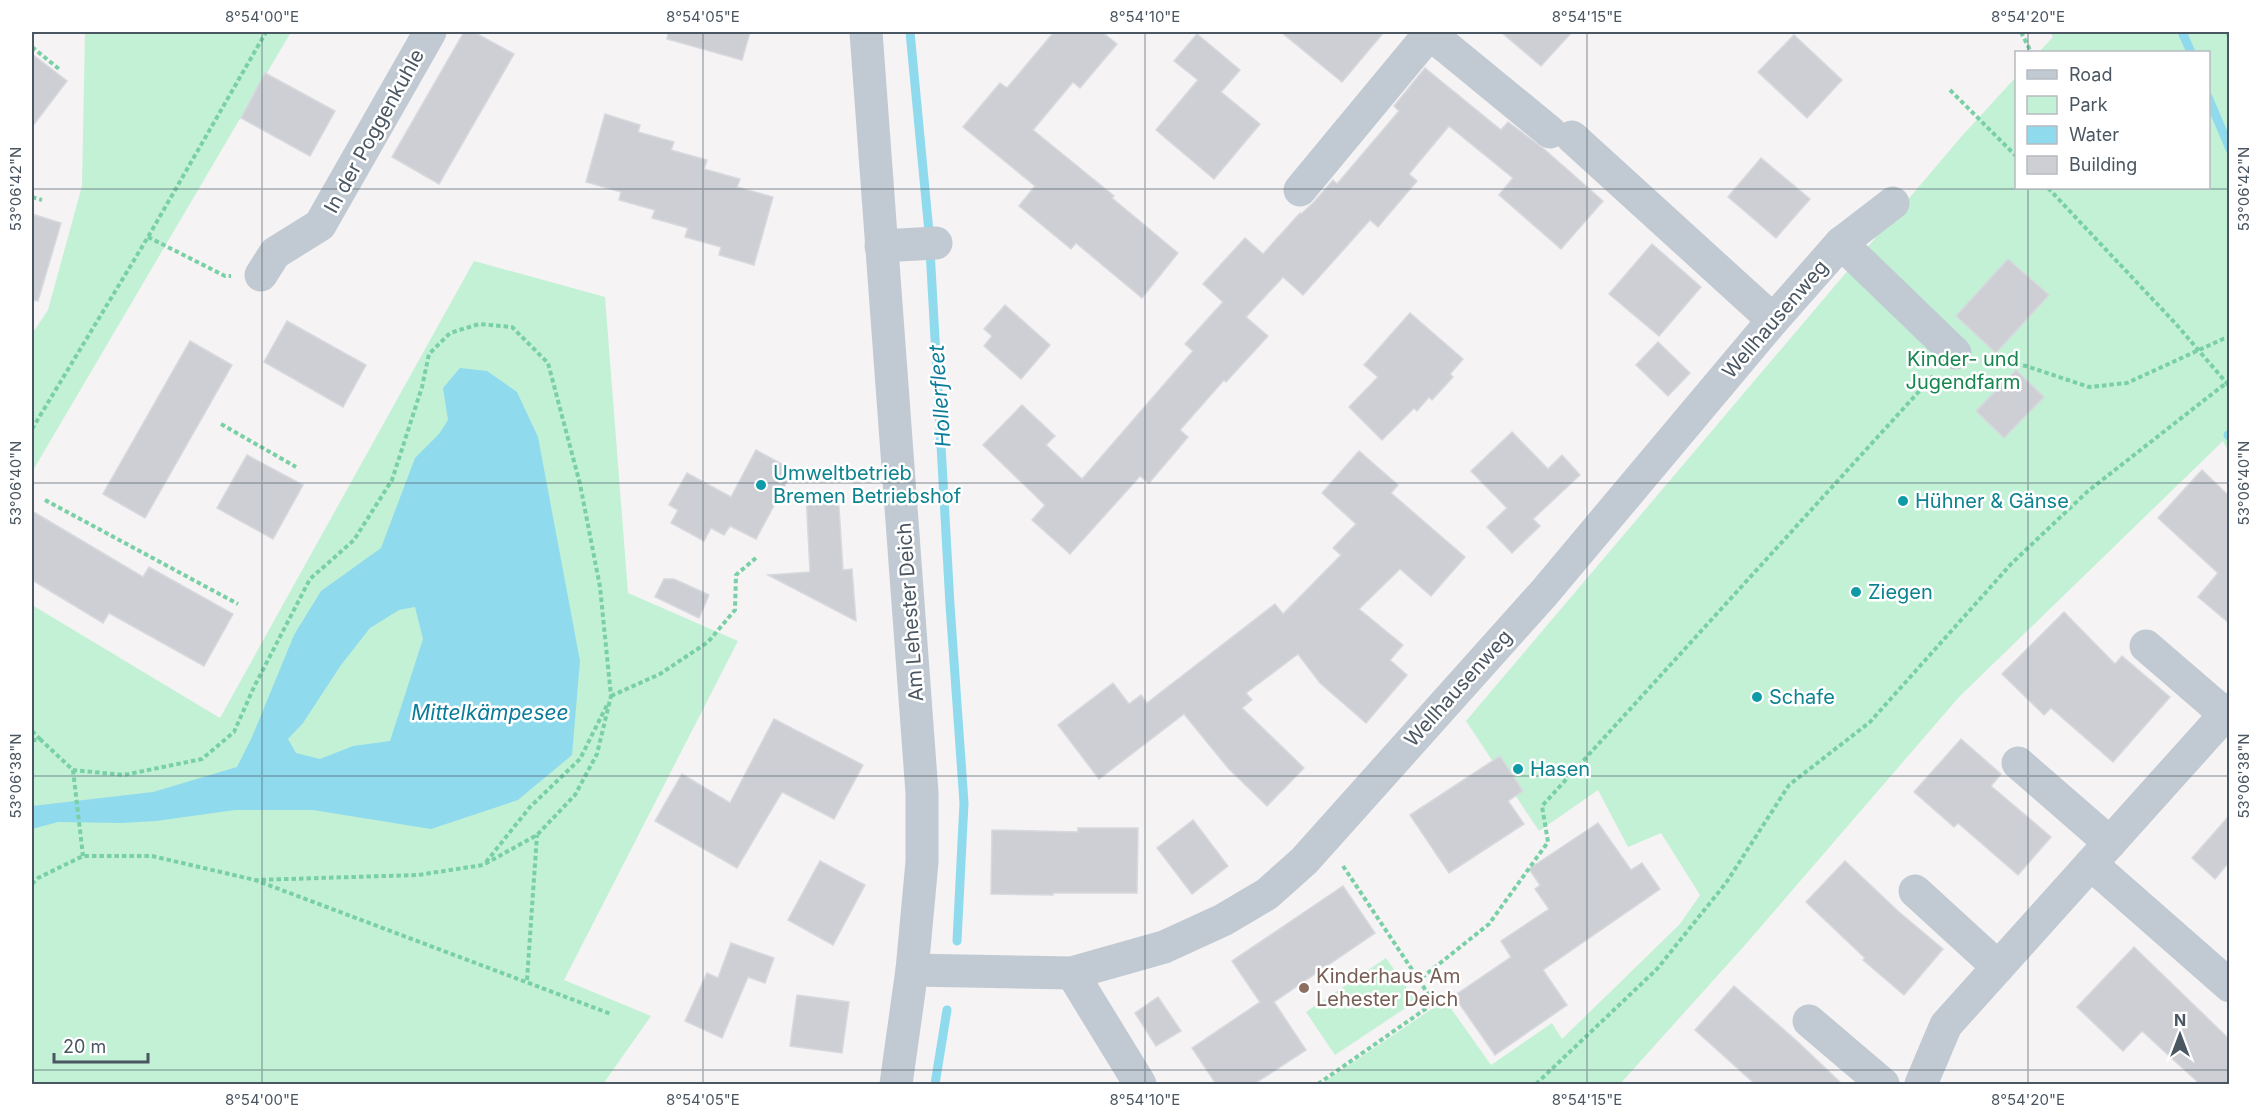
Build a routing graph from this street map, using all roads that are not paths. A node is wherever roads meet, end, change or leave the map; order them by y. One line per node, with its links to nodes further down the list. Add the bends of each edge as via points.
1 (430, 32): 9 (street, In der Poggenkuhle, via 320,225 275,253)
2 (866, 32): 8 (street, Am Lehester Deich)
3 (1429, 32): 4 (street); 10 (street, via 1561,135)
4 (1300, 190)
5 (1893, 203): 6 (street, Wellhausenweg)
6 (1841, 243): 10 (street, Wellhausenweg); 11 (street)
7 (929, 244): 8 (street)
8 (881, 246): 18 (street, Am Lehester Deich, via 922,793 922,862)
9 (261, 275)
10 (1773, 320): 19 (street, Wellhausenweg, via 1544,593 1304,861 1268,894 1223,920 1164,947)
11 (1954, 353)
12 (2146, 645): 13 (street)
13 (2227, 711): 15 (street)
14 (2018, 763): 15 (street)
15 (2100, 853): 17 (street); 20 (street)
16 (1915, 891): 17 (street)
17 (1998, 967): 25 (street, via 1946,1025)
18 (912, 970): 19 (street, Wellhausenweg); 22 (street, Am Lehester Deich)
19 (1072, 973): 23 (street)
20 (2229, 986)
21 (1809, 1021): 24 (street)
22 (896, 1084)
23 (1140, 1084)
24 (1883, 1084)
25 (1921, 1084)

